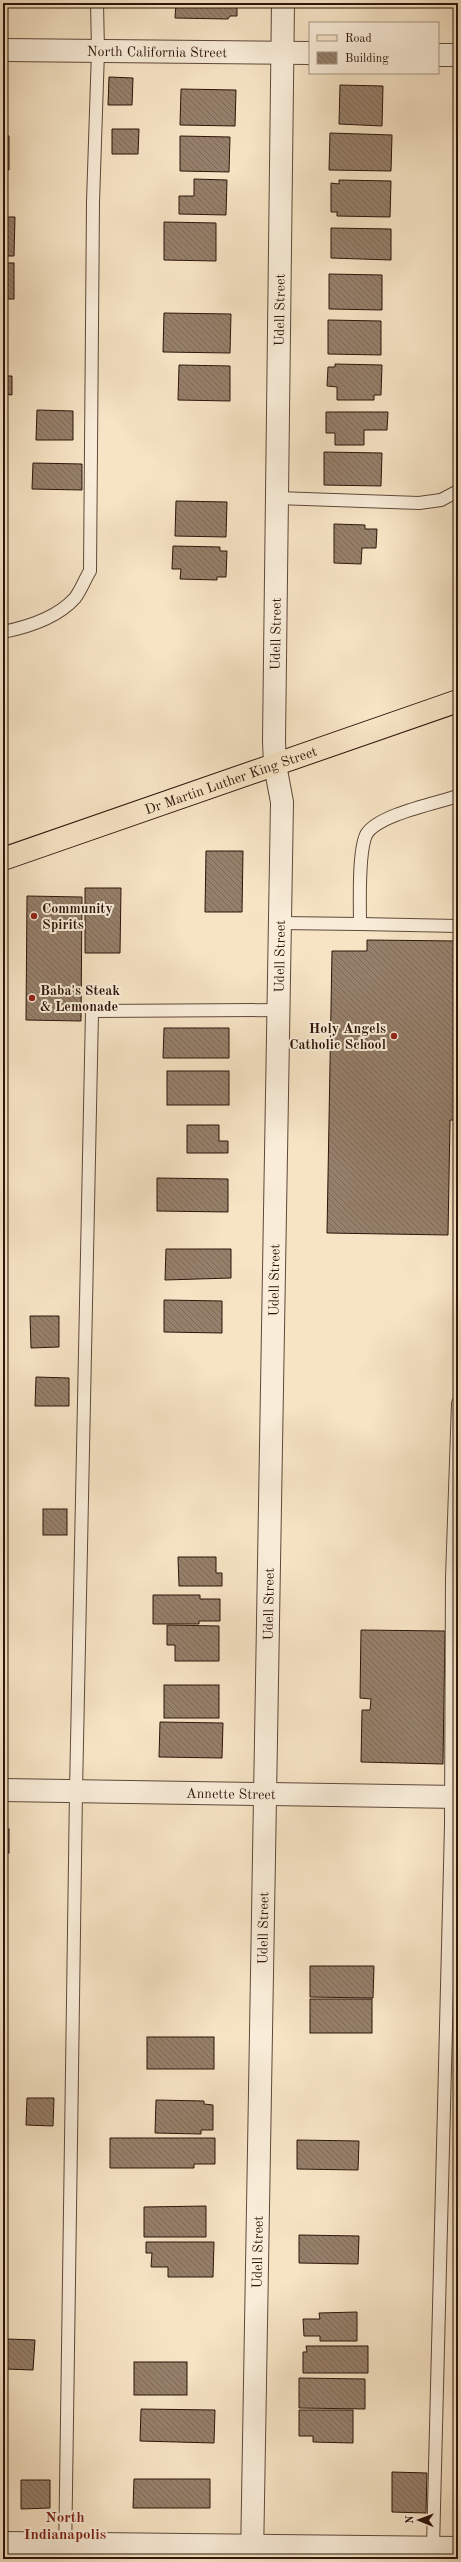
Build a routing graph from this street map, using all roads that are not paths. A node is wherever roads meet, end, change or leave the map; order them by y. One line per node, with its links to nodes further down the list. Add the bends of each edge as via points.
1 (97, 3): 4 (lane)
2 (283, 3): 5 (street, Udell Street)
3 (3, 50): 4 (street, North California Street)
4 (98, 51): 5 (street, North California Street); 11 (lane, via 93,202 90,571 75,598 58,612 27,627)
5 (282, 53): 6 (street, North California Street); 10 (street, Udell Street)
6 (309, 54)
7 (439, 55): 8 (street)
8 (458, 55)
9 (458, 491): 10 (lane, via 441,500 419,503)
10 (277, 498): 13 (street, Udell Street)
11 (3, 632)
12 (458, 701): 13 (main road, Dr Martin Luther King Street)
13 (275, 765): 15 (main road, Dr Martin Luther King Street); 16 (street, Udell Street, via 282,802)
14 (458, 796): 17 (lane, via 380,821 366,835 362,856)
15 (3, 859)
16 (280, 924): 17 (lane); 19 (street, Udell Street)
17 (360, 924): 18 (lane)
18 (458, 926)
19 (279, 1010): 22 (lane, via 92,1011); 23 (street, Udell Street)
20 (458, 1403): 24 (lane, via 452,1578)
21 (3, 1790): 22 (street, Annette Street)
22 (76, 1791): 23 (street, Annette Street); 26 (lane)
23 (264, 1794): 24 (street, Annette Street); 28 (street, Udell Street)
24 (455, 1797): 27 (lane)
25 (3, 2543): 26 (street)
26 (65, 2551): 28 (street)
27 (445, 2551): 28 (street)
28 (252, 2552)

